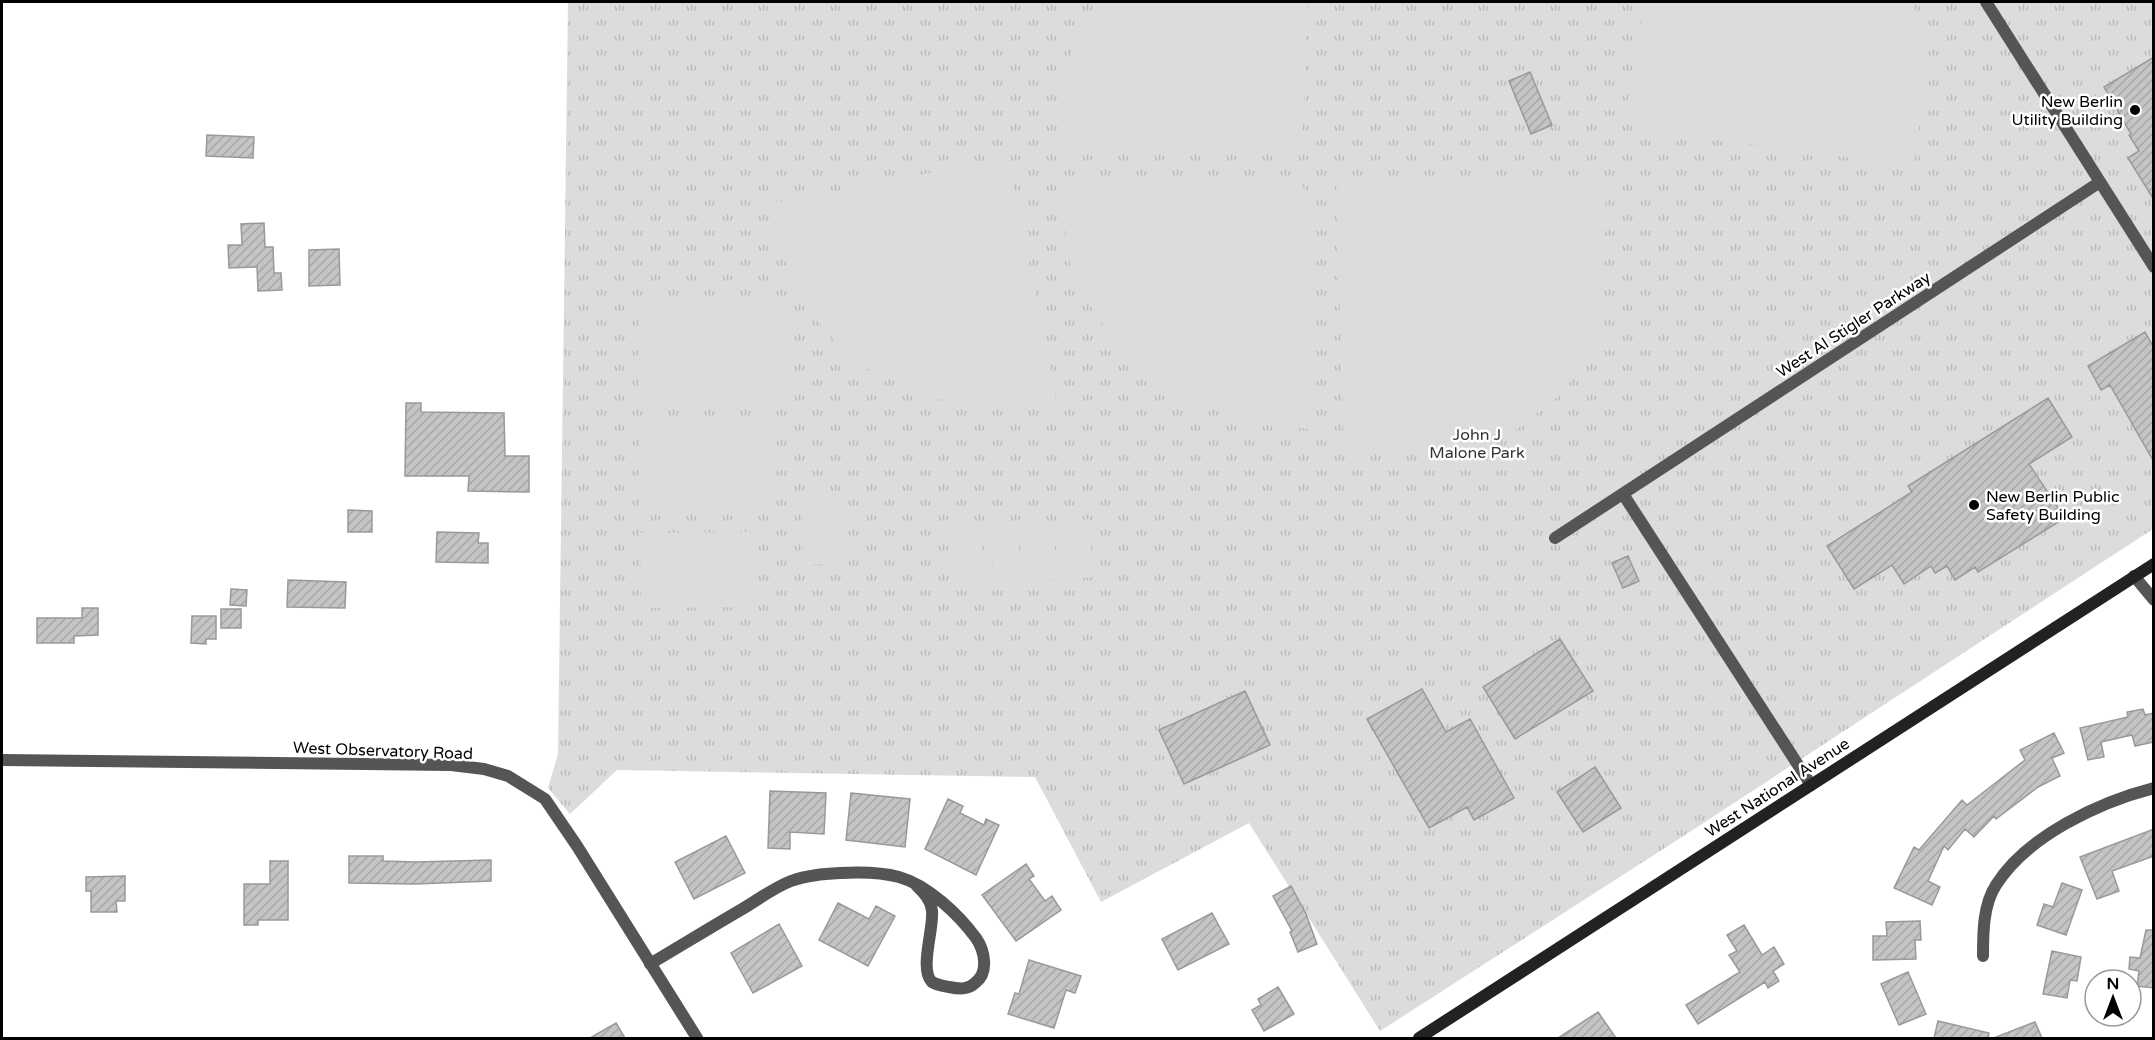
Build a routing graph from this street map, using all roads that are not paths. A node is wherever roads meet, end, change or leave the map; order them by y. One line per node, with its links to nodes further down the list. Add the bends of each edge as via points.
1 (1986, 2): 2 (street)
2 (2100, 182): 3 (street); 4 (street, West Al Stigler Parkway)
3 (2154, 267)
4 (1623, 494): 5 (street, West Al Stigler Parkway); 10 (street)
5 (1555, 538)
6 (2154, 564): 7 (main road, West National Avenue)
7 (2134, 576): 8 (street); 10 (main road, West National Avenue)
8 (2154, 600)
9 (2, 760): 14 (street, West Observatory Road, via 451,765 508,776 544,799)
10 (1811, 785): 16 (main road, West National Avenue)
11 (2154, 788): 13 (street, via 2074,819 2015,862 1990,899)
12 (916, 885): 12 (street, via 932,910 926,963 931,981 959,989 971,987 983,971 981,945 936,897); 14 (street, via 901,877 857,872 790,881)
13 (1983, 956)
14 (650, 963): 15 (street, West Observatory Road)
15 (697, 1038)
16 (1419, 1038)

